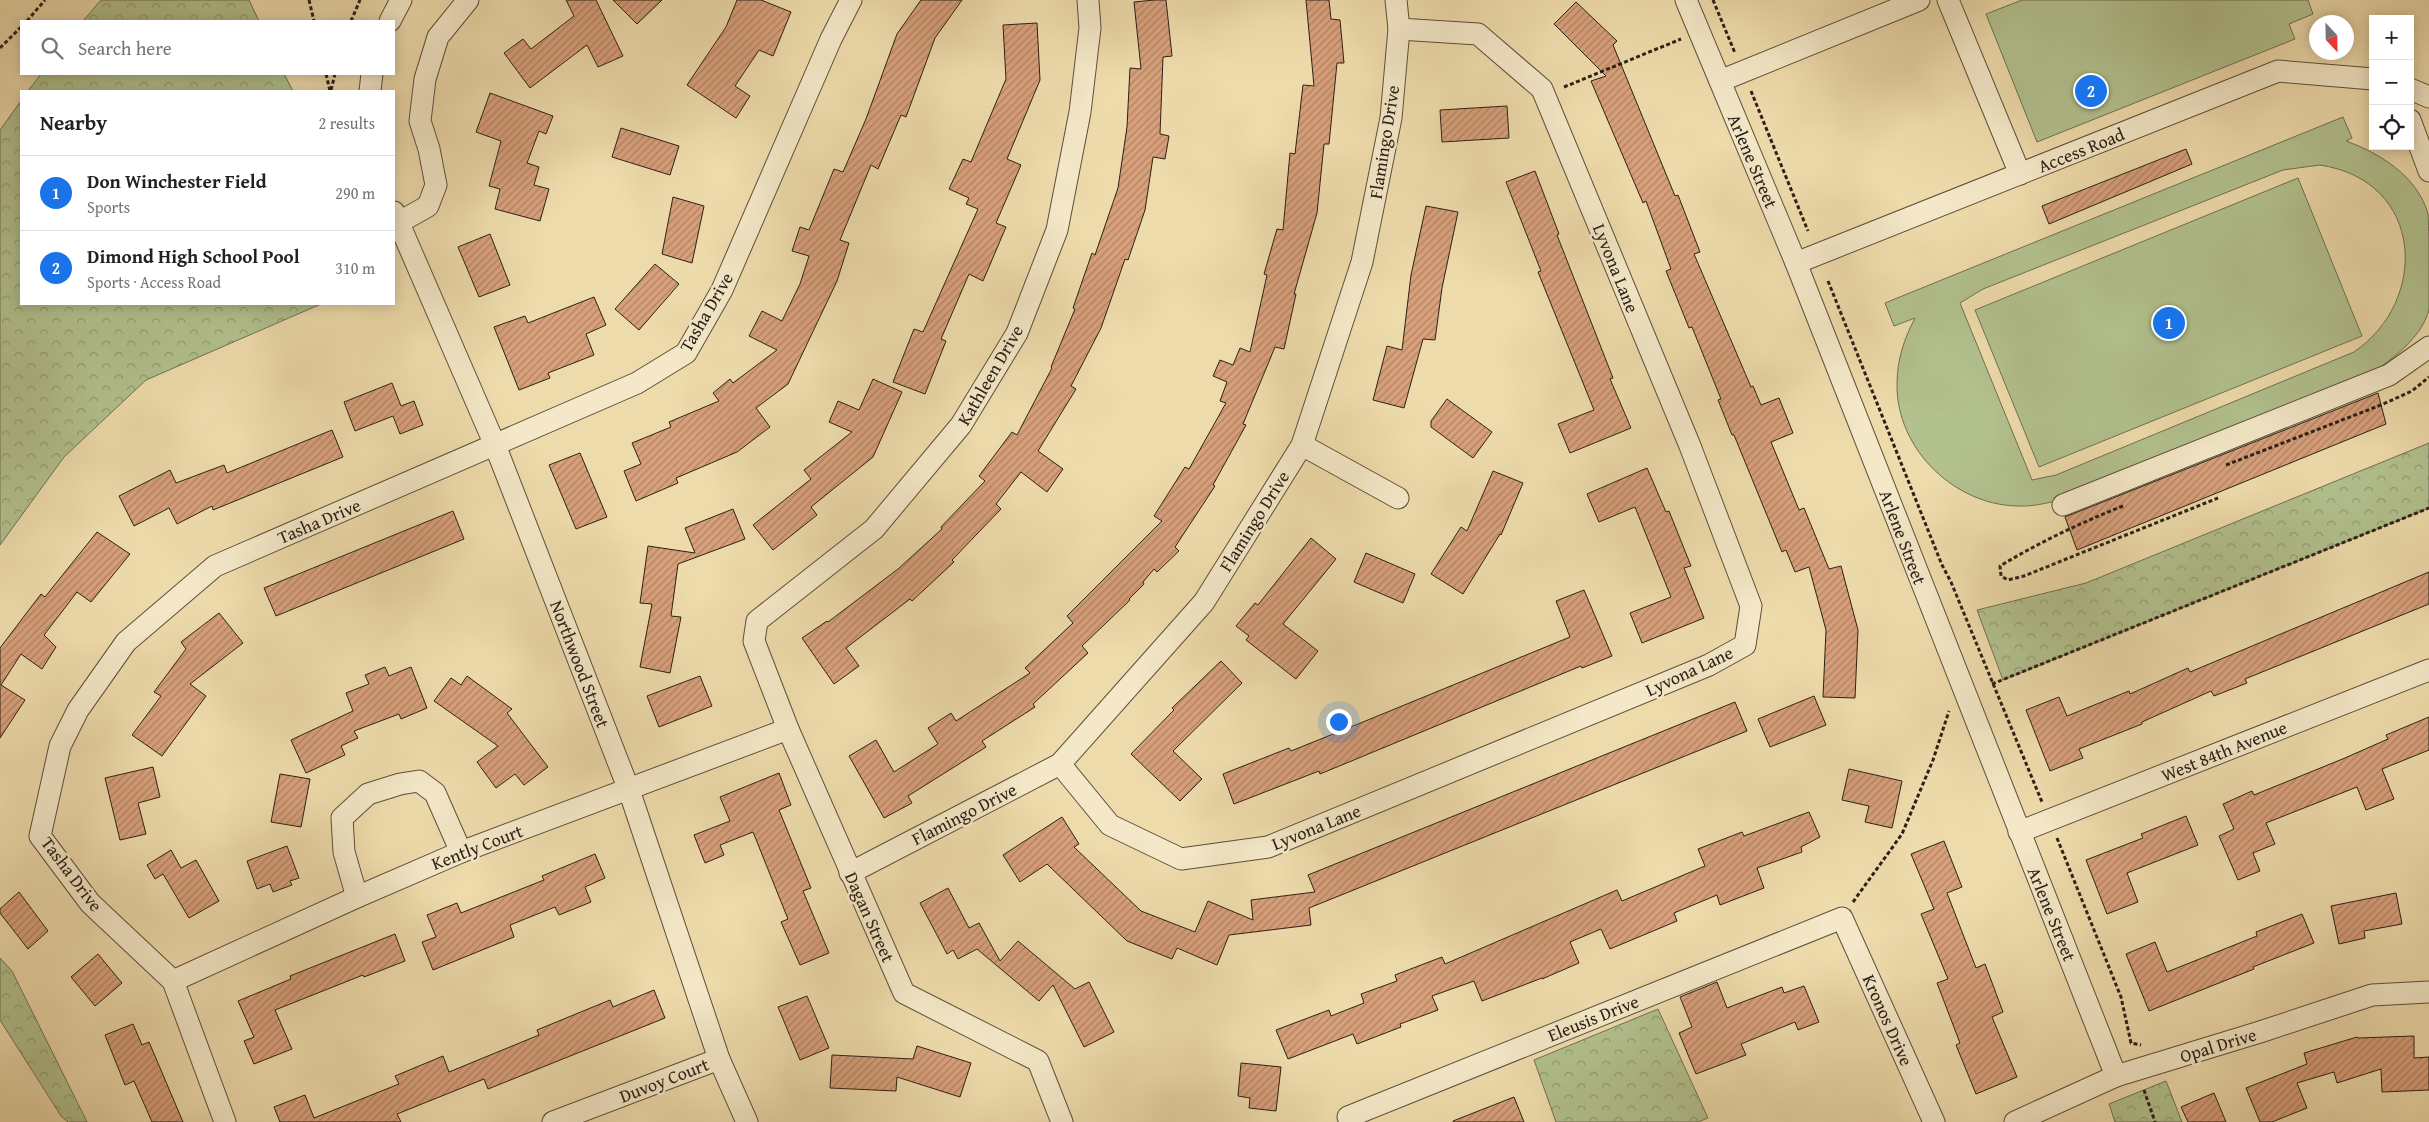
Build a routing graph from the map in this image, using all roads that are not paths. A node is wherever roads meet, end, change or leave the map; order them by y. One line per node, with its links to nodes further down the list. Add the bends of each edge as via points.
1 (468, 0): 18 (street, via 438,37 425,79 420,121 436,185 428,206)
2 (851, 0): 21 (street, Tasha Drive, via 722,290 686,353 637,383)
3 (1088, 0): 25 (street, Kathleen Drive, via 1090,28 1080,112 1057,230 1017,333 962,425 874,529 757,621)
4 (1396, 0): 8 (street, Flamingo Drive)
5 (1686, 0): 11 (street, Arlene Street)
6 (1918, 0): 11 (street)
7 (1948, 0): 17 (street)
8 (1399, 30): 22 (street, Flamingo Drive, via 1391,118 1362,262); 28 (street, Lyvona Lane, via 1478,34 1542,88 1690,446 1751,606 1745,645 1709,665 1268,847 1181,859 1110,825)
9 (372, 75): 12 (street)
10 (2369, 79): 17 (street, Access Road, via 2278,71)
11 (1720, 81): 19 (street, Arlene Street)
12 (370, 90)
13 (2414, 91): 14 (street)
14 (2429, 97)
15 (2414, 131): 16 (street)
16 (2429, 171)
17 (2020, 174): 19 (street, Access Road)
18 (396, 218): 21 (street, Northwood Street)
19 (1796, 263): 30 (street, Arlene Street)
20 (2429, 346): 24 (street, via 2389,375)
21 (495, 445): 29 (street, Northwood Street); 35 (street, Tasha Drive, via 215,566 126,642 78,710 60,746 40,836 90,903)
22 (1302, 445): 23 (street); 28 (street, Flamingo Drive, via 1204,602)
23 (1398, 498)
24 (2063, 505)
25 (754, 641): 27 (street, Dagan Street)
26 (2429, 670): 30 (street, West 84th Avenue)
27 (788, 729): 29 (street, Kently Court); 32 (street, Dagan Street)
28 (1060, 764): 32 (street, Flamingo Drive)
29 (629, 790): 31 (street, Kently Court); 37 (street, Northwood Street)
30 (2019, 832): 38 (street, Arlene Street)
31 (461, 852): 33 (street, Kently Court); 33 (street, via 435,793 419,781 368,794 342,818 344,852)
32 (850, 873): 42 (street, Dagan Street, via 904,993 1038,1061)
33 (357, 897): 35 (street, Kently Court)
34 (1842, 918): 43 (street, Eleusis Drive, via 1348,1117); 44 (street, Kronos Drive)
35 (173, 981): 39 (street, Tasha Drive)
36 (2429, 992): 38 (street, Opal Drive, via 2372,995)
37 (719, 1059): 40 (street, Duvoy Court); 41 (street, Northwood Street)
38 (2116, 1076): 45 (street, Opal Drive)
39 (225, 1122)
40 (552, 1122)
41 (747, 1122)
42 (1062, 1122)
43 (1351, 1122)
44 (1934, 1122)
45 (2014, 1122)

